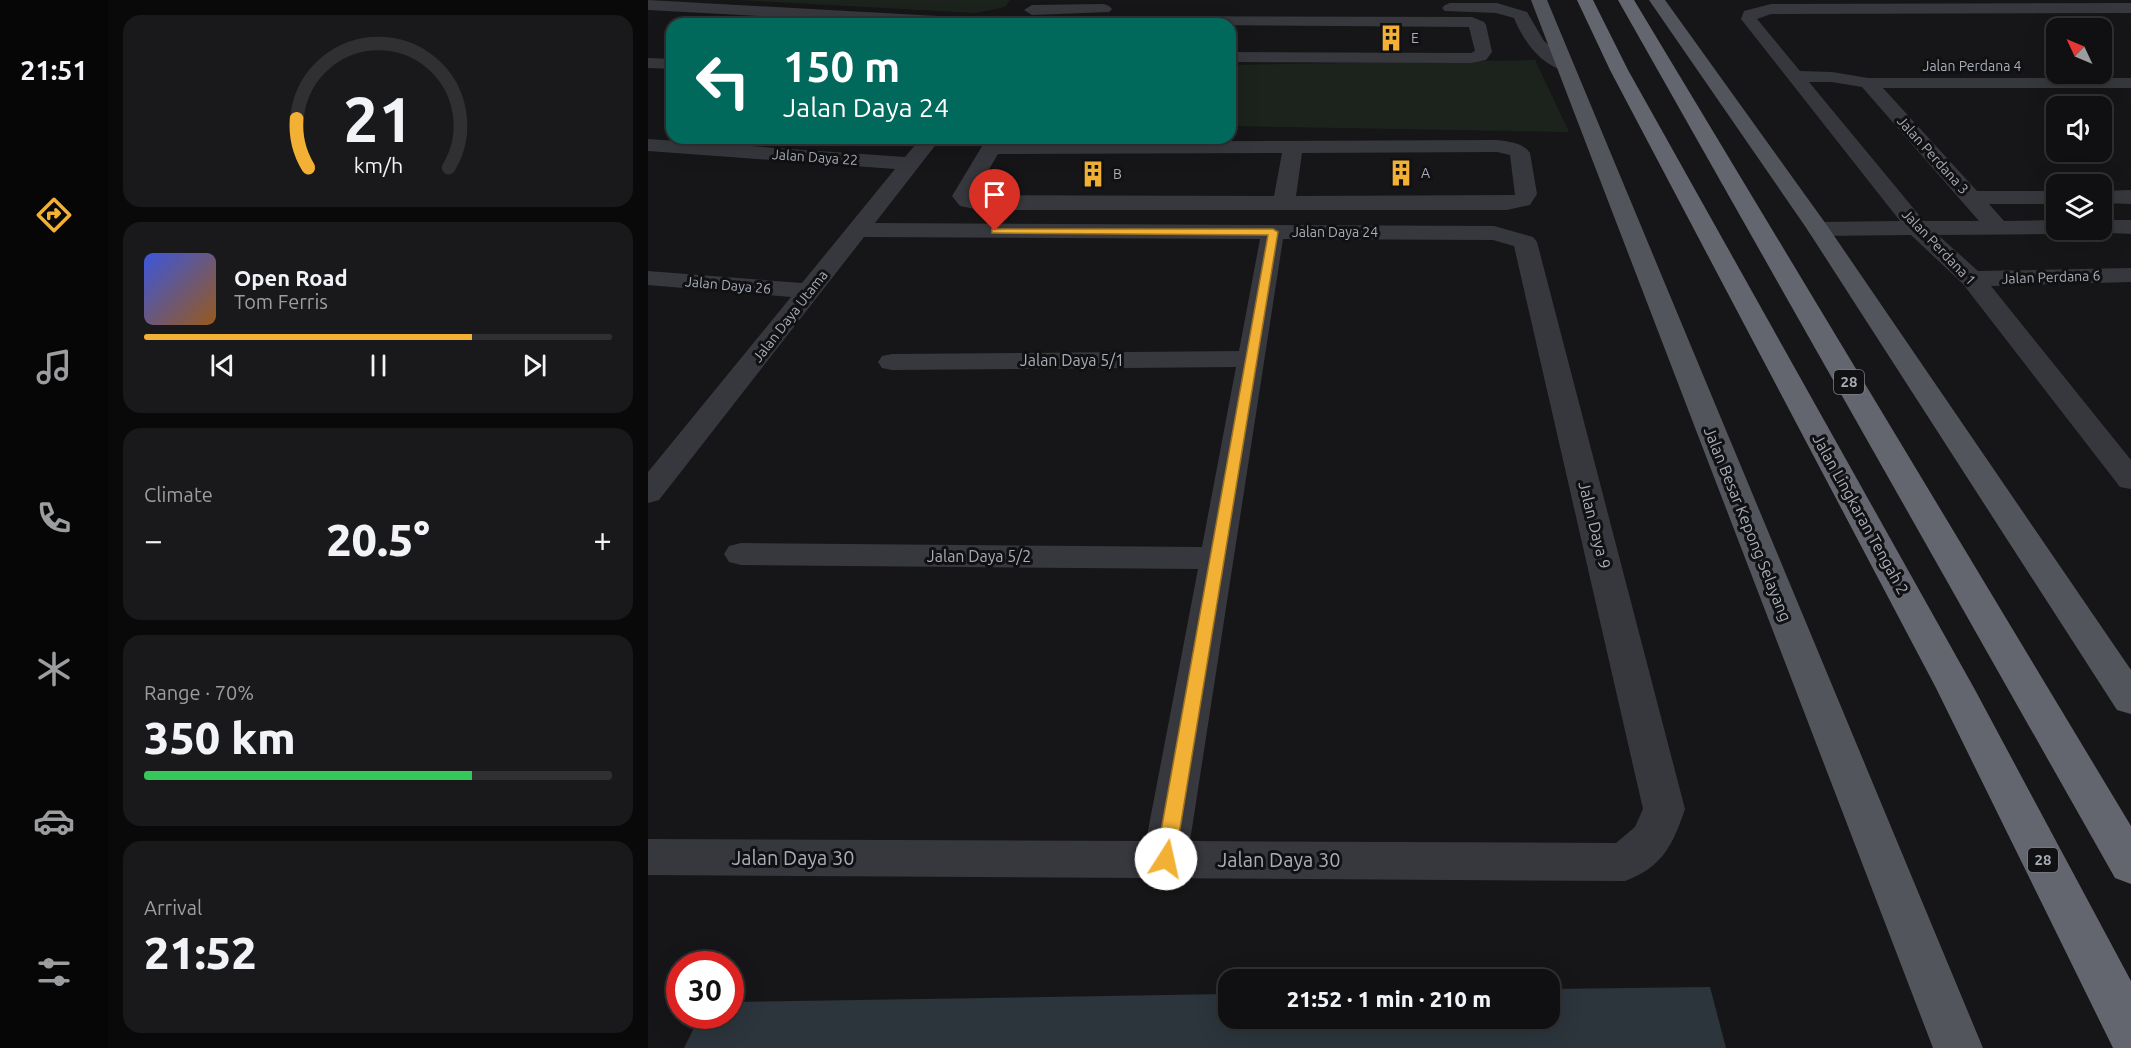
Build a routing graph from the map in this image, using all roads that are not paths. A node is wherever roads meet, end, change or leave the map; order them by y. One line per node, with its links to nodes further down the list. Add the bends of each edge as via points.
1 (1539, 0): 16 (main road, Jalan Besar Kepong Selayang)
2 (1585, 0): 61 (highway, Jalan Lingkaran Tengah 2 / 28, via 1619,70 1955,688)
3 (1626, 0): 60 (highway, 28)
4 (1657, 0): 41 (main road)
5 (1475, 4): 7 (street); 16 (street, via 1521,15 1541,51)
6 (648, 5): 9 (street)
7 (1035, 5): 10 (street)
8 (2131, 8): 20 (street, Jalan Perdana 1, via 1771,9 1750,14 1749,19)
9 (883, 18)
10 (1023, 18)
11 (1236, 22): 12 (street)
12 (1252, 22): 13 (street); 13 (street, via 1472,22 1478,25 1484,52 1471,58)
13 (1236, 57)
14 (648, 63): 15 (street)
15 (666, 64)
16 (1565, 66): 62 (main road, Jalan Besar Kepong Selayang)
17 (2131, 66): 18 (street)
18 (2112, 68)
19 (2112, 73): 22 (street)
20 (1795, 76): 21 (street); 39 (street, Jalan Perdana 1)
21 (1868, 83): 22 (street); 33 (street, Jalan Perdana 3)
22 (2127, 85)
23 (926, 144): 29 (street, Jalan Daya Utama)
24 (993, 144): 34 (street, via 963,196 968,201)
25 (1180, 144): 27 (street)
26 (648, 146): 29 (street, Jalan Daya 22)
27 (1216, 147): 28 (street); 34 (street)
28 (1293, 147): 35 (street); 35 (street, via 1513,148 1520,153 1526,194 1521,200 1507,203)
29 (910, 164): 42 (street, Jalan Daya Utama)
30 (2131, 196): 32 (street)
31 (2046, 197): 33 (street)
32 (2112, 197)
33 (1971, 198): 40 (street, Jalan Perdana 3)
34 (1199, 202): 35 (street)
35 (1279, 217): 42 (street, Jalan Daya 24); 43 (street, Jalan Daya 24, via 1494,233); 48 (street)
36 (2046, 227): 40 (street)
37 (2112, 227): 38 (street)
38 (2131, 227)
39 (1917, 228): 40 (street); 41 (street); 46 (street, Jalan Perdana 1)
40 (1998, 228)
41 (1818, 229): 56 (main road)
42 (857, 230): 47 (street, Jalan Daya Utama)
43 (1525, 242): 57 (street, Jalan Daya 9)
44 (2131, 275): 46 (street, Jalan Perdana 6)
45 (648, 278): 47 (street, Jalan Daya 26)
46 (1972, 279): 50 (street, Jalan Perdana 1)
47 (809, 291): 53 (street, Jalan Daya Utama)
48 (1251, 359): 49 (street, Jalan Daya 5/1); 55 (street)
49 (892, 362)
50 (2098, 439): 51 (street); 52 (street, Jalan Perdana 1)
51 (2131, 439)
52 (2131, 480)
53 (648, 493)
54 (741, 554): 55 (street, Jalan Daya 5/2)
55 (1218, 558): 59 (street)
56 (2131, 700)
57 (1664, 809): 59 (street, Jalan Daya 30, via 1653,838 1624,862)
58 (648, 857): 59 (street, Jalan Daya 30)
59 (1166, 859)
60 (2131, 865)
61 (2131, 1031)
62 (1958, 1048)

